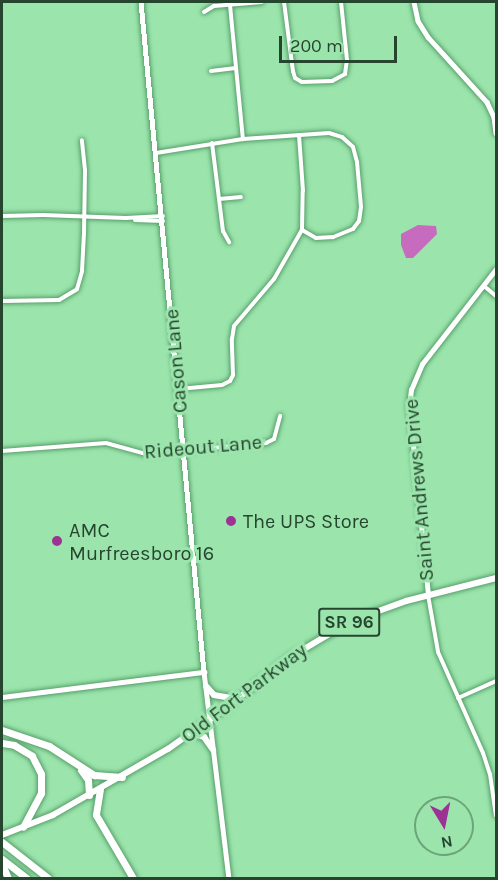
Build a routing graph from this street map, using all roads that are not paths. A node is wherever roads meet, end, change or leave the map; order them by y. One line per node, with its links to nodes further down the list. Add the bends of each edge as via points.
1 (141, 2): 15 (street, Cason Lane)
2 (262, 2): 6 (street)
3 (284, 2): 4 (street, via 293,71 302,82 332,81 345,74)
4 (341, 2)
5 (414, 2): 10 (street, via 418,21 428,38 487,102)
6 (230, 5): 7 (street, via 214,6); 8 (street)
7 (204, 12)
8 (236, 68): 9 (street); 12 (street)
9 (211, 71)
10 (496, 133)
11 (299, 135): 12 (street); 21 (street); 21 (street, via 330,133 353,147 361,207 359,221 345,234 316,238)
12 (243, 139): 14 (street)
13 (82, 140): 19 (street)
14 (212, 143): 15 (street); 17 (street)
15 (156, 153): 20 (street, Cason Lane)
16 (241, 197): 17 (street)
17 (219, 199): 22 (street, via 223,231)
18 (2, 216): 19 (street)
19 (84, 216): 20 (street); 26 (street, via 82,271 74,292 59,300)
20 (163, 218): 27 (street, Cason Lane)
21 (302, 230): 27 (street, via 274,279 234,326 230,381)
22 (229, 242)
23 (496, 269): 24 (street, Saint Andrews Drive)
24 (484, 286): 25 (street); 32 (street, Saint Andrews Drive, via 422,364 411,390 409,406)
25 (496, 296)
26 (2, 301)
27 (179, 389): 30 (street, Cason Lane)
28 (280, 416): 30 (street, Rideout Lane, via 274,439 266,443)
29 (2, 451): 30 (street, Rideout Lane, via 106,443 146,454)
30 (185, 451): 33 (street, Cason Lane)
31 (496, 579): 32 (main road, Old Fort Parkway / SR 96)
32 (428, 595): 37 (street, via 438,652); 38 (main road, Old Fort Parkway / SR 96, via 378,609 329,633 288,659)
33 (204, 672): 35 (street, Cason Lane); 36 (street)
34 (496, 681): 37 (street)
35 (206, 686): 38 (main road, via 214,695); 39 (street, Cason Lane)
36 (2, 697)
37 (458, 698): 48 (street, via 490,774)
38 (238, 699): 39 (main road, Old Fort Parkway / SR 96)
39 (209, 720): 41 (main road, Old Fort Parkway / SR 96); 43 (street, Cason Lane)
40 (2, 730): 44 (highway, via 49,746)
41 (191, 733): 43 (main road, via 204,737); 45 (main road, Old Fort Parkway / SR 96)
42 (2, 743): 49 (highway, via 32,756 41,774 38,801)
43 (213, 750): 58 (street, Cason Lane)
44 (73, 763): 45 (highway, via 94,775); 47 (highway, via 88,780)
45 (122, 777): 46 (main road, Old Fort Parkway / SR 96)
46 (100, 789): 47 (main road, Old Fort Parkway / SR 96); 57 (highway, via 95,808 97,819)
47 (89, 795): 49 (main road, Old Fort Parkway / SR 96)
48 (496, 816)
49 (23, 827): 50 (main road, Old Fort Parkway / SR 96)
50 (2, 835)
51 (2, 842): 56 (highway)
52 (2, 859): 55 (highway)
53 (2, 864): 54 (highway)
54 (8, 879)
55 (26, 879)
56 (48, 879)
57 (133, 879)
58 (229, 879)

